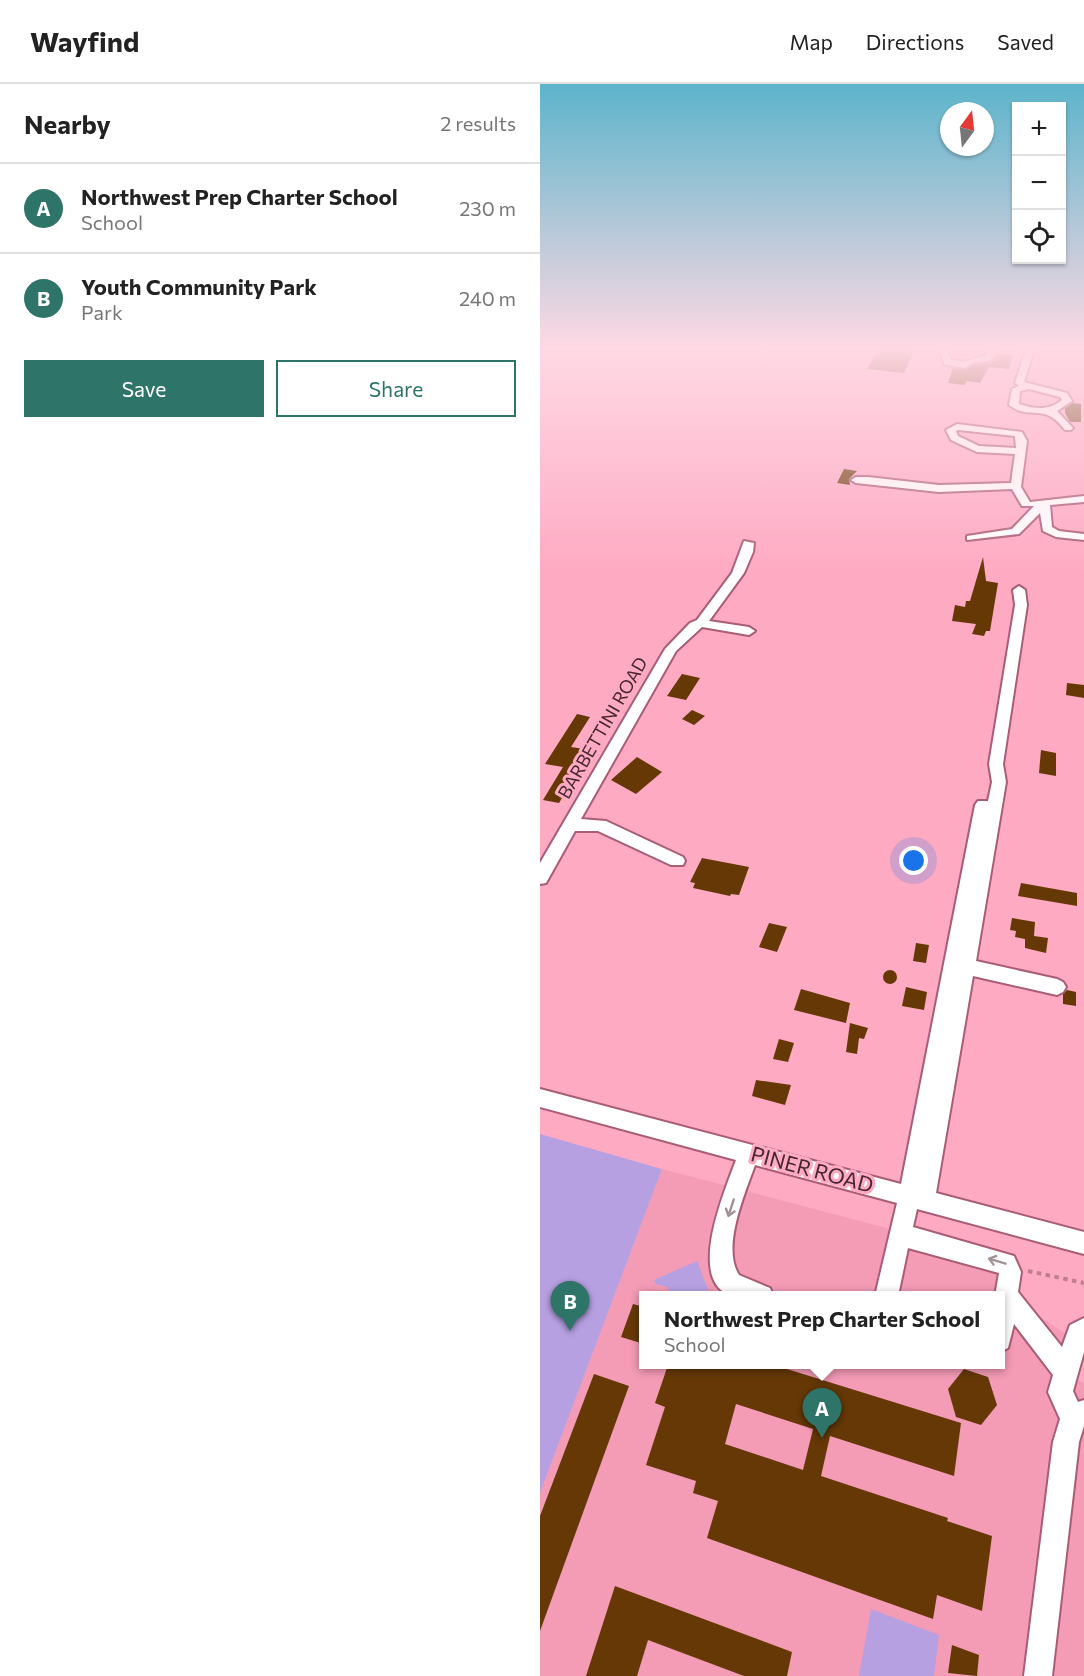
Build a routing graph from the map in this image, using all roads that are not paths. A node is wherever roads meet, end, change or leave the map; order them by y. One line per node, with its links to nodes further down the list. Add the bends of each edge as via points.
1 (1065, 424): 2 (street)
2 (1068, 428)
3 (1021, 451): 3 (street, via 1019,434 957,427 951,430 954,438 977,449); 5 (street)
4 (856, 480): 5 (street, via 951,489 1003,483)
5 (1016, 487): 7 (street, via 1021,504)
6 (1084, 499): 7 (street)
7 (1044, 502): 8 (street, via 1047,529); 9 (street, via 1015,532)
8 (1084, 537)
9 (971, 538)
10 (748, 543): 12 (street, BARBETTINI ROAD, via 738,576)
11 (1019, 590): 14 (street, via 1021,605)
12 (701, 624): 13 (street); 15 (street, BARBETTINI ROAD, via 670,649)
13 (749, 631)
14 (996, 764): 18 (street, via 999,782); 22 (street, via 988,779)
15 (570, 825): 16 (street, via 600,825); 17 (street, BARBETTINI ROAD)
16 (677, 861)
17 (540, 878)
18 (967, 967): 19 (street); 22 (street)
19 (1057, 987)
20 (540, 1098): 21 (street, PINER ROAD)
21 (749, 1153): 22 (street, PINER ROAD); 25 (street, one-way to 25, via 724,1229 721,1264 730,1281)
22 (916, 1198): 23 (street); 24 (street, PINER ROAD)
23 (901, 1235): 26 (street); 27 (street, one-way to 23, via 1010,1272 1006,1264)
24 (1084, 1242)
25 (747, 1291)
26 (887, 1291)
27 (1007, 1296): 28 (street); 30 (street)
28 (1005, 1309)
29 (1084, 1330): 30 (street, via 1078,1333)
30 (1065, 1371): 31 (street, via 1060,1392)
31 (1079, 1415): 32 (street, via 1066,1442)
32 (1038, 1676)

